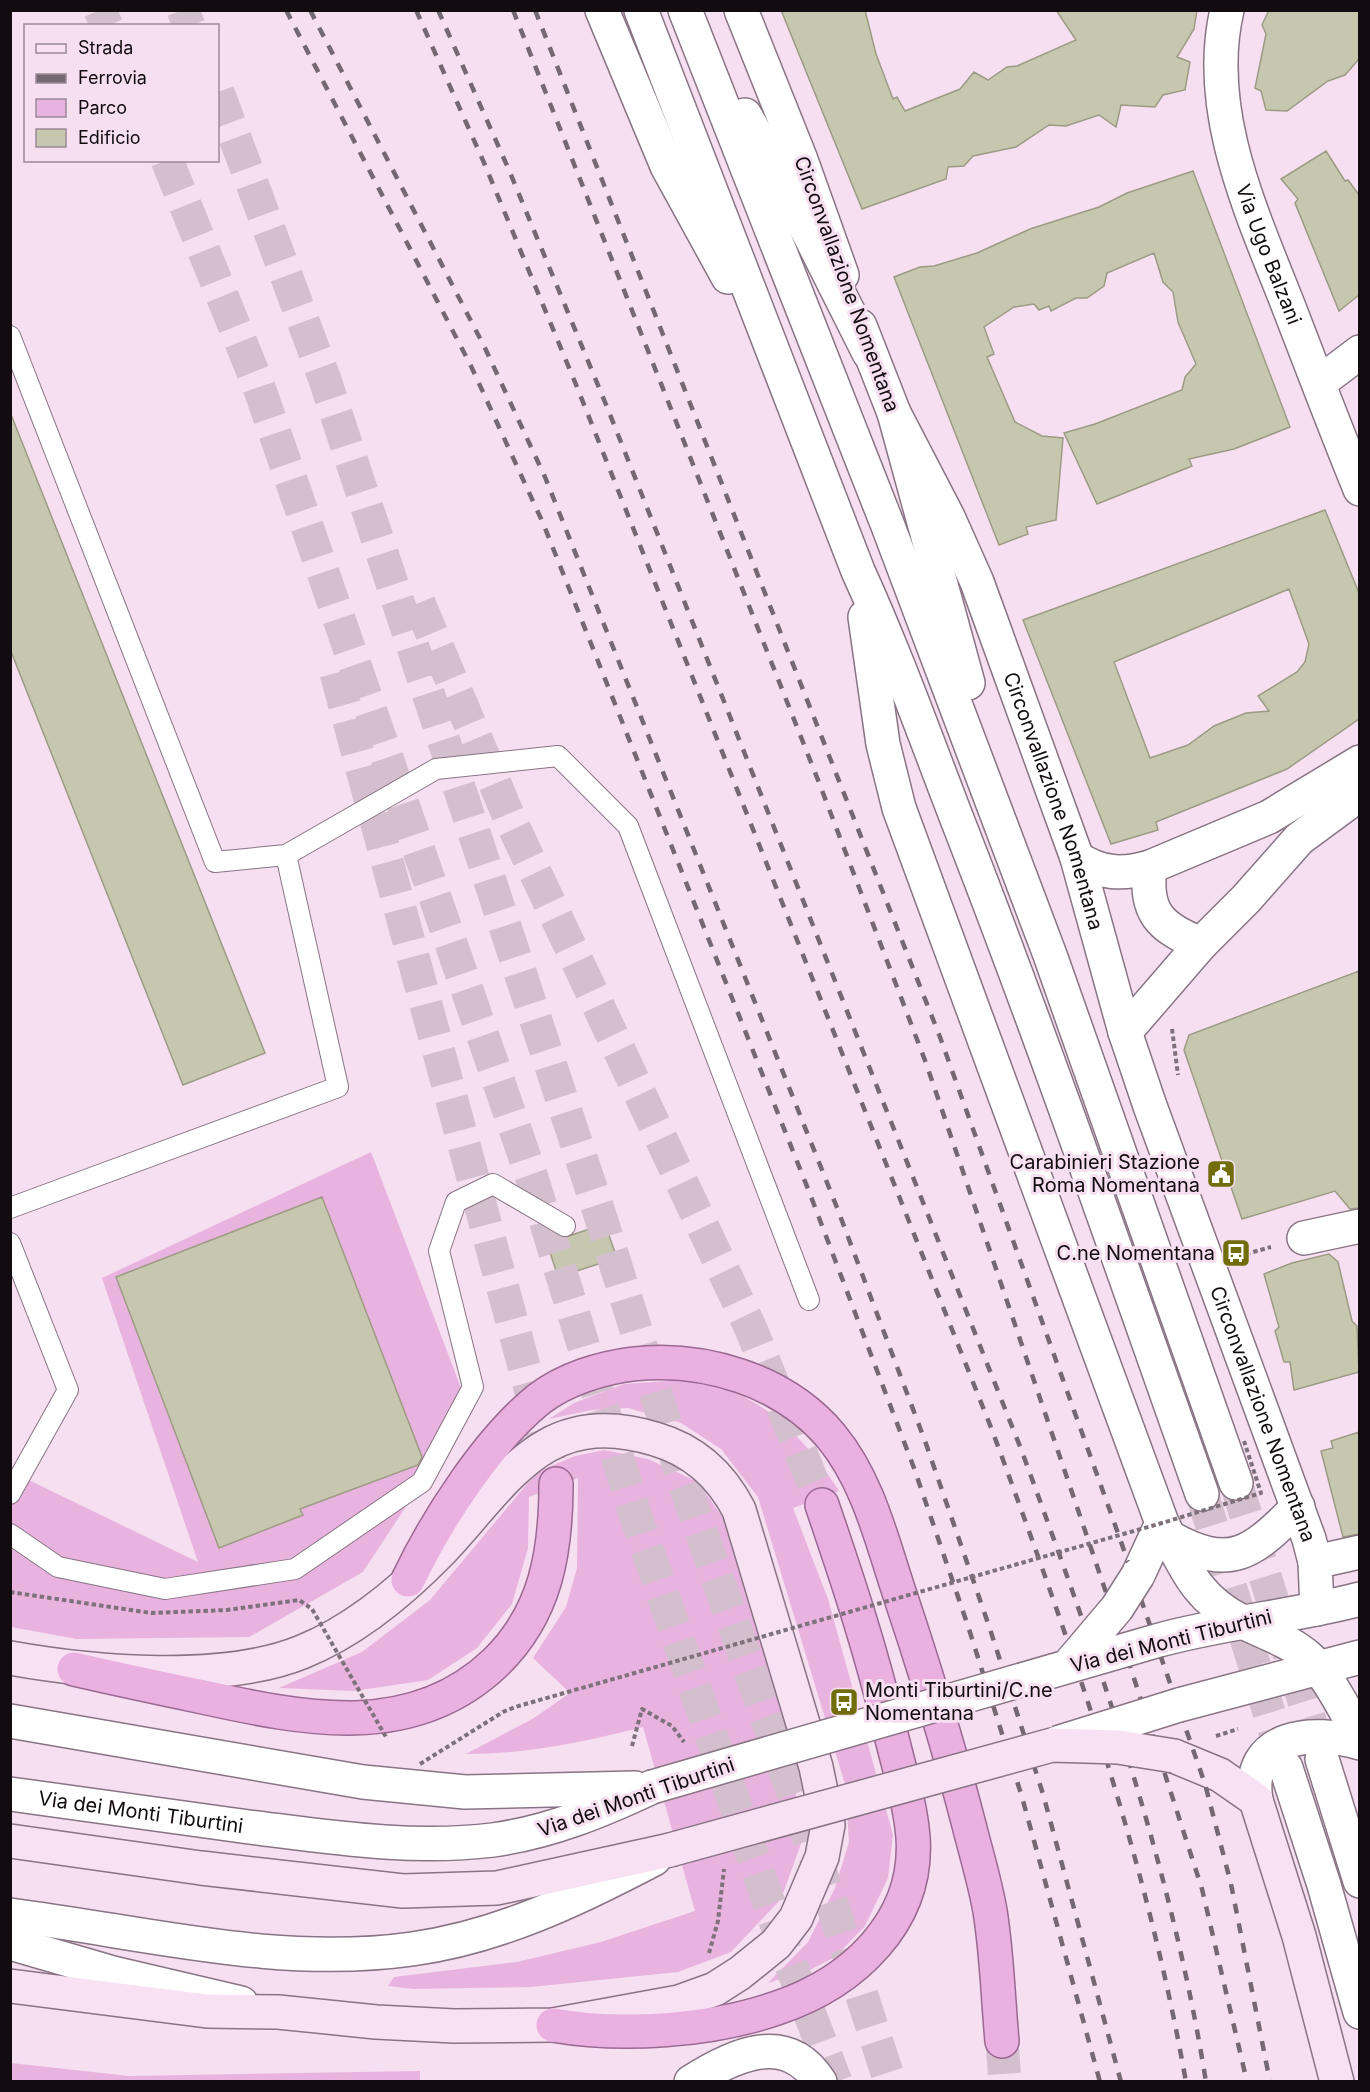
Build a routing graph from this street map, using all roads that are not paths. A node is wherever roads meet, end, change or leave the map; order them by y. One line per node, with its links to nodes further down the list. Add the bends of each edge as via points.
1 (602, 10): 7 (street, via 681,194)
2 (641, 10): 7 (street)
3 (741, 10): 9 (street, Circonvallazione Nomentana, via 801,160)
4 (1227, 10): 10 (street, Via Ugo Balzani, via 1220,69 1232,147 1260,234)
5 (686, 12): 9 (street, via 785,186); 19 (street, via 888,526)
6 (10, 336): 16 (lane, via 215,862)
7 (771, 346): 13 (street)
8 (1359, 352): 10 (street)
9 (869, 353): 11 (street, Circonvallazione Nomentana)
10 (1318, 383): 12 (street, Via Ugo Balzani)
11 (894, 413): 17 (street, Circonvallazione Nomentana, via 963,548); 19 (street)
12 (1359, 489)
13 (858, 570): 31 (street, via 1055,1077); 34 (street, via 883,744 899,808)
14 (1359, 762): 18 (street, via 1283,810)
15 (1359, 794): 20 (street, via 1299,839)
16 (286, 855): 22 (lane, via 338,1087); 27 (lane, via 436,769 558,756 628,826)
17 (1077, 858): 18 (street, via 1098,870 1112,872); 21 (street, Circonvallazione Nomentana)
18 (1150, 867): 20 (street, via 1152,909 1174,933)
19 (1022, 881): 29 (street)
20 (1201, 944): 21 (street)
21 (1125, 1032): 33 (street, Circonvallazione Nomentana, via 1214,1286)
22 (10, 1208)
23 (565, 1226): 35 (lane, via 493,1184 456,1202 439,1251 473,1387 422,1482 295,1569 165,1589 58,1567)
24 (1359, 1226): 25 (street)
25 (1304, 1238)
26 (12, 1248): 30 (lane, via 68,1390)
27 (809, 1300)
28 (556, 1484): 46 (highway, via 550,1567 534,1613 514,1643 487,1671 436,1703 378,1717 311,1717)
29 (1236, 1484)
30 (10, 1494)
31 (1202, 1494)
32 (822, 1505): 64 (highway, via 874,1664 909,1812 912,1857 895,1915 872,1950 848,1973 816,1993 761,2014 689,2026 621,2031)
33 (1298, 1507): 34 (street, via 1260,1542 1239,1554 1209,1555); 37 (street, Circonvallazione Nomentana)
34 (1166, 1530): 41 (street, via 1194,1583); 44 (street, bridge, via 1118,1608)
35 (10, 1534)
36 (1359, 1552): 37 (street)
37 (1315, 1562): 40 (street, Circonvallazione Nomentana)
38 (408, 1581): 46 (main road, via 387,1600 328,1639 287,1657 220,1669); 64 (main road, via 533,1452 576,1433 624,1431 680,1449 721,1481 743,1522 827,1813 826,1842 813,1882 796,1918 776,1944 715,1989 649,2009); 65 (highway, via 445,1513 485,1457 540,1399 566,1383 617,1366 675,1362 728,1371 799,1407 829,1434 863,1487 945,1731 990,1912)
39 (1359, 1599): 40 (street, Via dei Monti Tiburtini)
40 (1317, 1610): 41 (street, Via dei Monti Tiburtini); 45 (street, Circonvallazione Nomentana)
41 (1240, 1621): 44 (street, Via dei Monti Tiburtini, bridge); 45 (street, via 1284,1640)
42 (10, 1658): 46 (main road)
43 (1359, 1658): 45 (street)
44 (1068, 1666): 53 (street, Via dei Monti Tiburtini, bridge)
45 (1318, 1667): 48 (street); 50 (street, bridge, via 1179,1704)
46 (74, 1669)
47 (10, 1721): 53 (street, via 344,1779 465,1792)
48 (1359, 1734)
49 (1359, 1743): 55 (street, via 1324,1735 1280,1743 1257,1771)
50 (1052, 1745): 55 (main road, bridge, via 1118,1747 1173,1756 1220,1775); 57 (main road, bridge)
51 (1322, 1759): 58 (street)
52 (1286, 1768): 63 (street)
53 (652, 1787): 54 (street, Via dei Monti Tiburtini, via 579,1819 534,1832 494,1840 426,1844 329,1838)
54 (10, 1794)
55 (1256, 1800): 68 (main road, via 1299,1936)
56 (10, 1841): 57 (main road, via 403,1891 497,1888)
57 (670, 1850): 59 (street, via 552,1910 474,1935 403,1950 257,1952)
58 (1359, 1881)
59 (10, 1915)
60 (10, 1943): 62 (street, via 113,1973)
61 (10, 1986): 62 (main road, via 188,2010)
62 (279, 2012): 64 (main road, via 396,2024)
63 (1359, 2012)
64 (553, 2025)
65 (1002, 2041)
66 (691, 2082): 67 (street, via 728,2061 762,2050 795,2057)
67 (820, 2082)
68 (1337, 2082)

